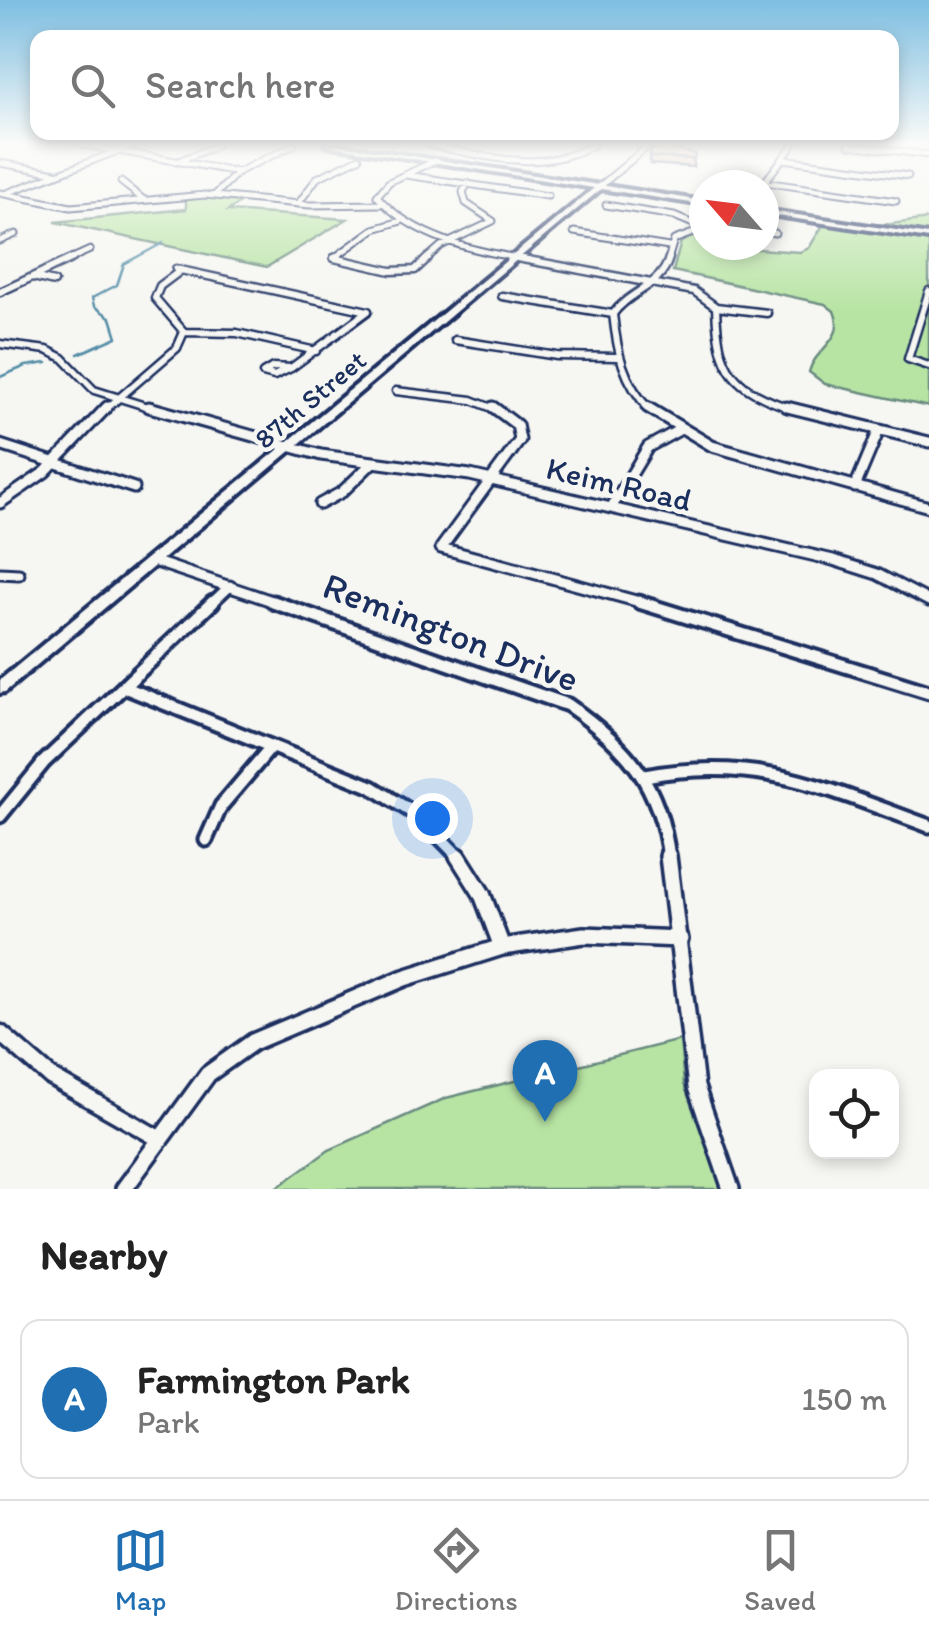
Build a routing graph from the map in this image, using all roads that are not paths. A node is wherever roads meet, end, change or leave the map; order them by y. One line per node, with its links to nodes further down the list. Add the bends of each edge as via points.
1 (39, 200): 2 (street, via 71,206)
2 (138, 200)
3 (266, 200): 10 (street)
4 (301, 200): 10 (street)
5 (380, 200): 11 (street)
6 (465, 200): 21 (street, via 494,221)
7 (583, 200): 24 (street, 87th Street)
8 (885, 200): 9 (street)
9 (896, 202)
10 (298, 204): 11 (street)
11 (381, 204): 14 (street)
12 (606, 205): 15 (street)
13 (779, 214): 19 (street)
14 (401, 221): 21 (street); 25 (street, via 374,229)
15 (689, 222)
16 (574, 232): 22 (street)
17 (689, 233): 22 (street)
18 (16, 234): 20 (street)
19 (929, 237)
20 (0, 241)
21 (449, 242): 24 (street); 25 (street, via 412,274)
22 (670, 247): 29 (street, via 667,268)
23 (90, 250): 27 (street)
24 (515, 256): 29 (street); 52 (street, 87th Street)
25 (334, 258): 26 (street)
26 (323, 259)
27 (32, 277): 28 (street); 30 (street)
28 (54, 282)
29 (654, 282): 33 (street, via 694,291); 38 (street, via 626,297)
30 (0, 292)
31 (929, 292): 34 (street)
32 (502, 296): 38 (street)
33 (716, 307): 37 (street); 49 (street, via 720,358 745,385 789,407)
34 (926, 309): 44 (street, via 908,359)
35 (378, 310): 36 (street)
36 (368, 311): 39 (street, via 178,270 155,298); 42 (street)
37 (767, 312)
38 (614, 314): 43 (street)
39 (184, 332): 42 (street, via 237,333); 47 (street, via 178,348)
40 (455, 340): 43 (street, via 557,356)
41 (0, 344): 47 (street, Keim Road, via 53,352 84,385)
42 (316, 351): 45 (street)
43 (617, 357): 48 (street, via 635,396)
44 (929, 366)
45 (291, 368)
46 (396, 392): 55 (street, via 483,404 514,417 520,440)
47 (116, 398): 52 (street, Keim Road); 53 (street)
48 (679, 430): 56 (street, via 740,456); 60 (street, via 648,447)
49 (878, 430): 50 (street); 56 (street)
50 (929, 442)
51 (0, 446): 53 (street)
52 (289, 446): 54 (street, Keim Road); 62 (street, 87th Street)
53 (55, 463): 57 (street); 58 (street)
54 (372, 463): 55 (street, Keim Road); 59 (street)
55 (493, 480): 60 (street, Keim Road); 69 (street, via 442,548 602,590)
56 (855, 487): 61 (street)
57 (134, 488)
58 (0, 503)
59 (320, 504)
60 (612, 508): 66 (street, Keim Road, via 833,560)
61 (929, 508)
62 (153, 561): 65 (street, Remington Drive); 68 (street, 87th Street)
63 (0, 573): 64 (street)
64 (18, 574)
65 (230, 586): 67 (street); 71 (street, Remington Drive, via 568,705 608,734)
66 (929, 601)
67 (124, 687): 70 (street); 72 (street, via 44,762)
68 (0, 688)
69 (929, 692)
70 (271, 747): 74 (street, via 221,806); 76 (street, via 382,792 439,832 477,881)
71 (645, 776): 73 (street, via 738,768); 75 (street, Remington Drive, via 666,829)
72 (0, 816)
73 (929, 826)
74 (206, 840)
75 (680, 939): 76 (street, via 584,935); 80 (street, Remington Drive, via 696,1087)
76 (502, 947): 78 (street, via 404,978 253,1042 208,1074)
77 (0, 1033): 78 (street, via 51,1076)
78 (158, 1138): 79 (street)
79 (124, 1189)
80 (731, 1189)

